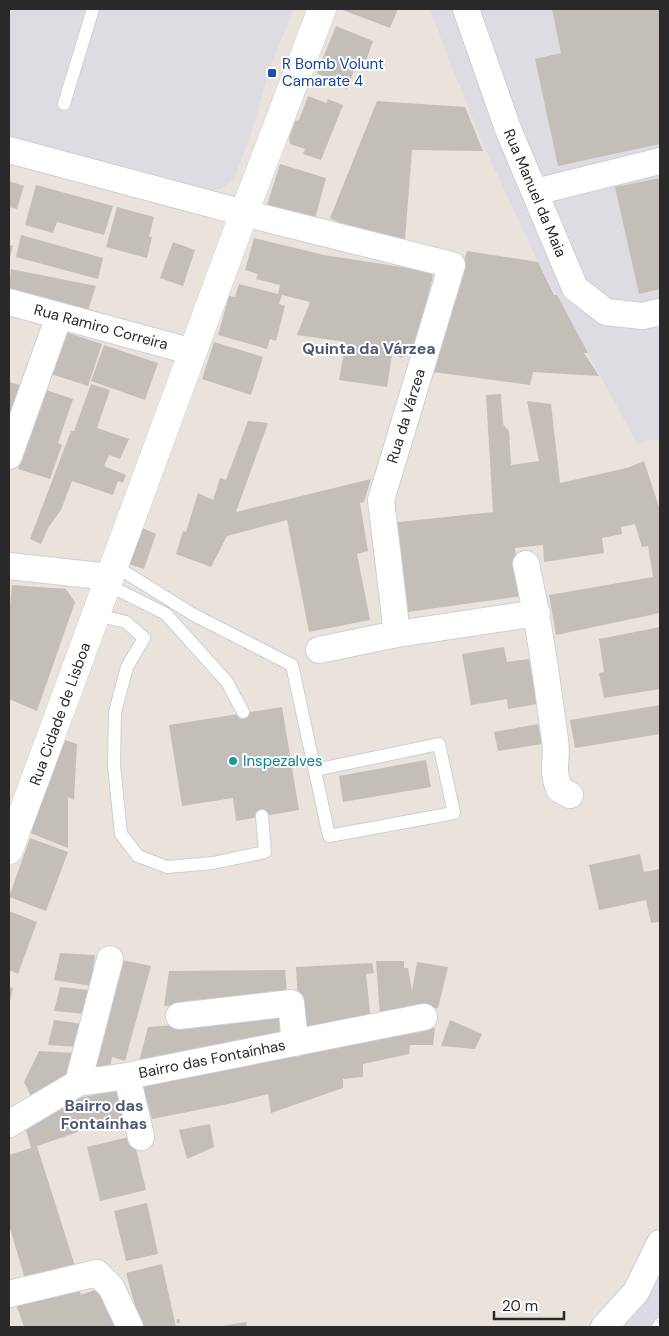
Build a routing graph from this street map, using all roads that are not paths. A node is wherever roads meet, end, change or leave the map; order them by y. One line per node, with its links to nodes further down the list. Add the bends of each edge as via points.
1 (93, 9): 4 (lane)
2 (322, 9): 8 (street, Rua Cidade de Lisboa)
3 (466, 9): 7 (street, Rua Manuel da Maia, via 508,129)
4 (64, 104)
5 (9, 150): 8 (street)
6 (660, 161): 7 (street)
7 (535, 192): 10 (street, Rua Manuel da Maia, via 575,288 606,312 643,316)
8 (244, 213): 12 (street, Rua Cidade de Lisboa); 19 (street, Rua da Várzea, via 452,265 381,500)
9 (9, 302): 11 (street, Rua Ramiro Correira)
10 (660, 312)
11 (59, 316): 12 (street, Rua Ramiro Correira); 13 (street)
12 (193, 352): 16 (street, Rua Cidade de Lisboa)
13 (9, 456)
14 (526, 564): 17 (street)
15 (9, 566): 16 (street)
16 (111, 576): 18 (street, Rua Cidade de Lisboa); 21 (lane, via 166,614 226,682); 22 (lane, via 292,666)
17 (537, 612): 19 (street); 23 (street, via 556,744 555,780 559,789)
18 (96, 615): 24 (lane, via 126,622 144,638 127,667 114,720 114,765 121,834 138,856 167,867 214,864 265,852); 25 (street, Rua Cidade de Lisboa)
19 (397, 634): 20 (street)
20 (319, 650)
21 (243, 712)
22 (315, 770): 22 (lane, via 439,744 454,813 329,836)
23 (570, 795)
24 (262, 816)
25 (9, 850)
26 (110, 959): 31 (street)
27 (179, 1016): 29 (street, via 291,1003)
28 (424, 1017): 29 (street, Bairro das Fontaínhas)
29 (294, 1043): 30 (street, Bairro das Fontaínhas)
30 (127, 1076): 31 (street, Bairro das Fontaínhas); 33 (street)
31 (78, 1083): 32 (street, Bairro das Fontaínhas)
32 (9, 1124)
33 (140, 1137)
34 (660, 1243): 37 (street, via 636,1292)
35 (9, 1294): 36 (street, via 98,1273 111,1287)
36 (130, 1327)
37 (604, 1327)

